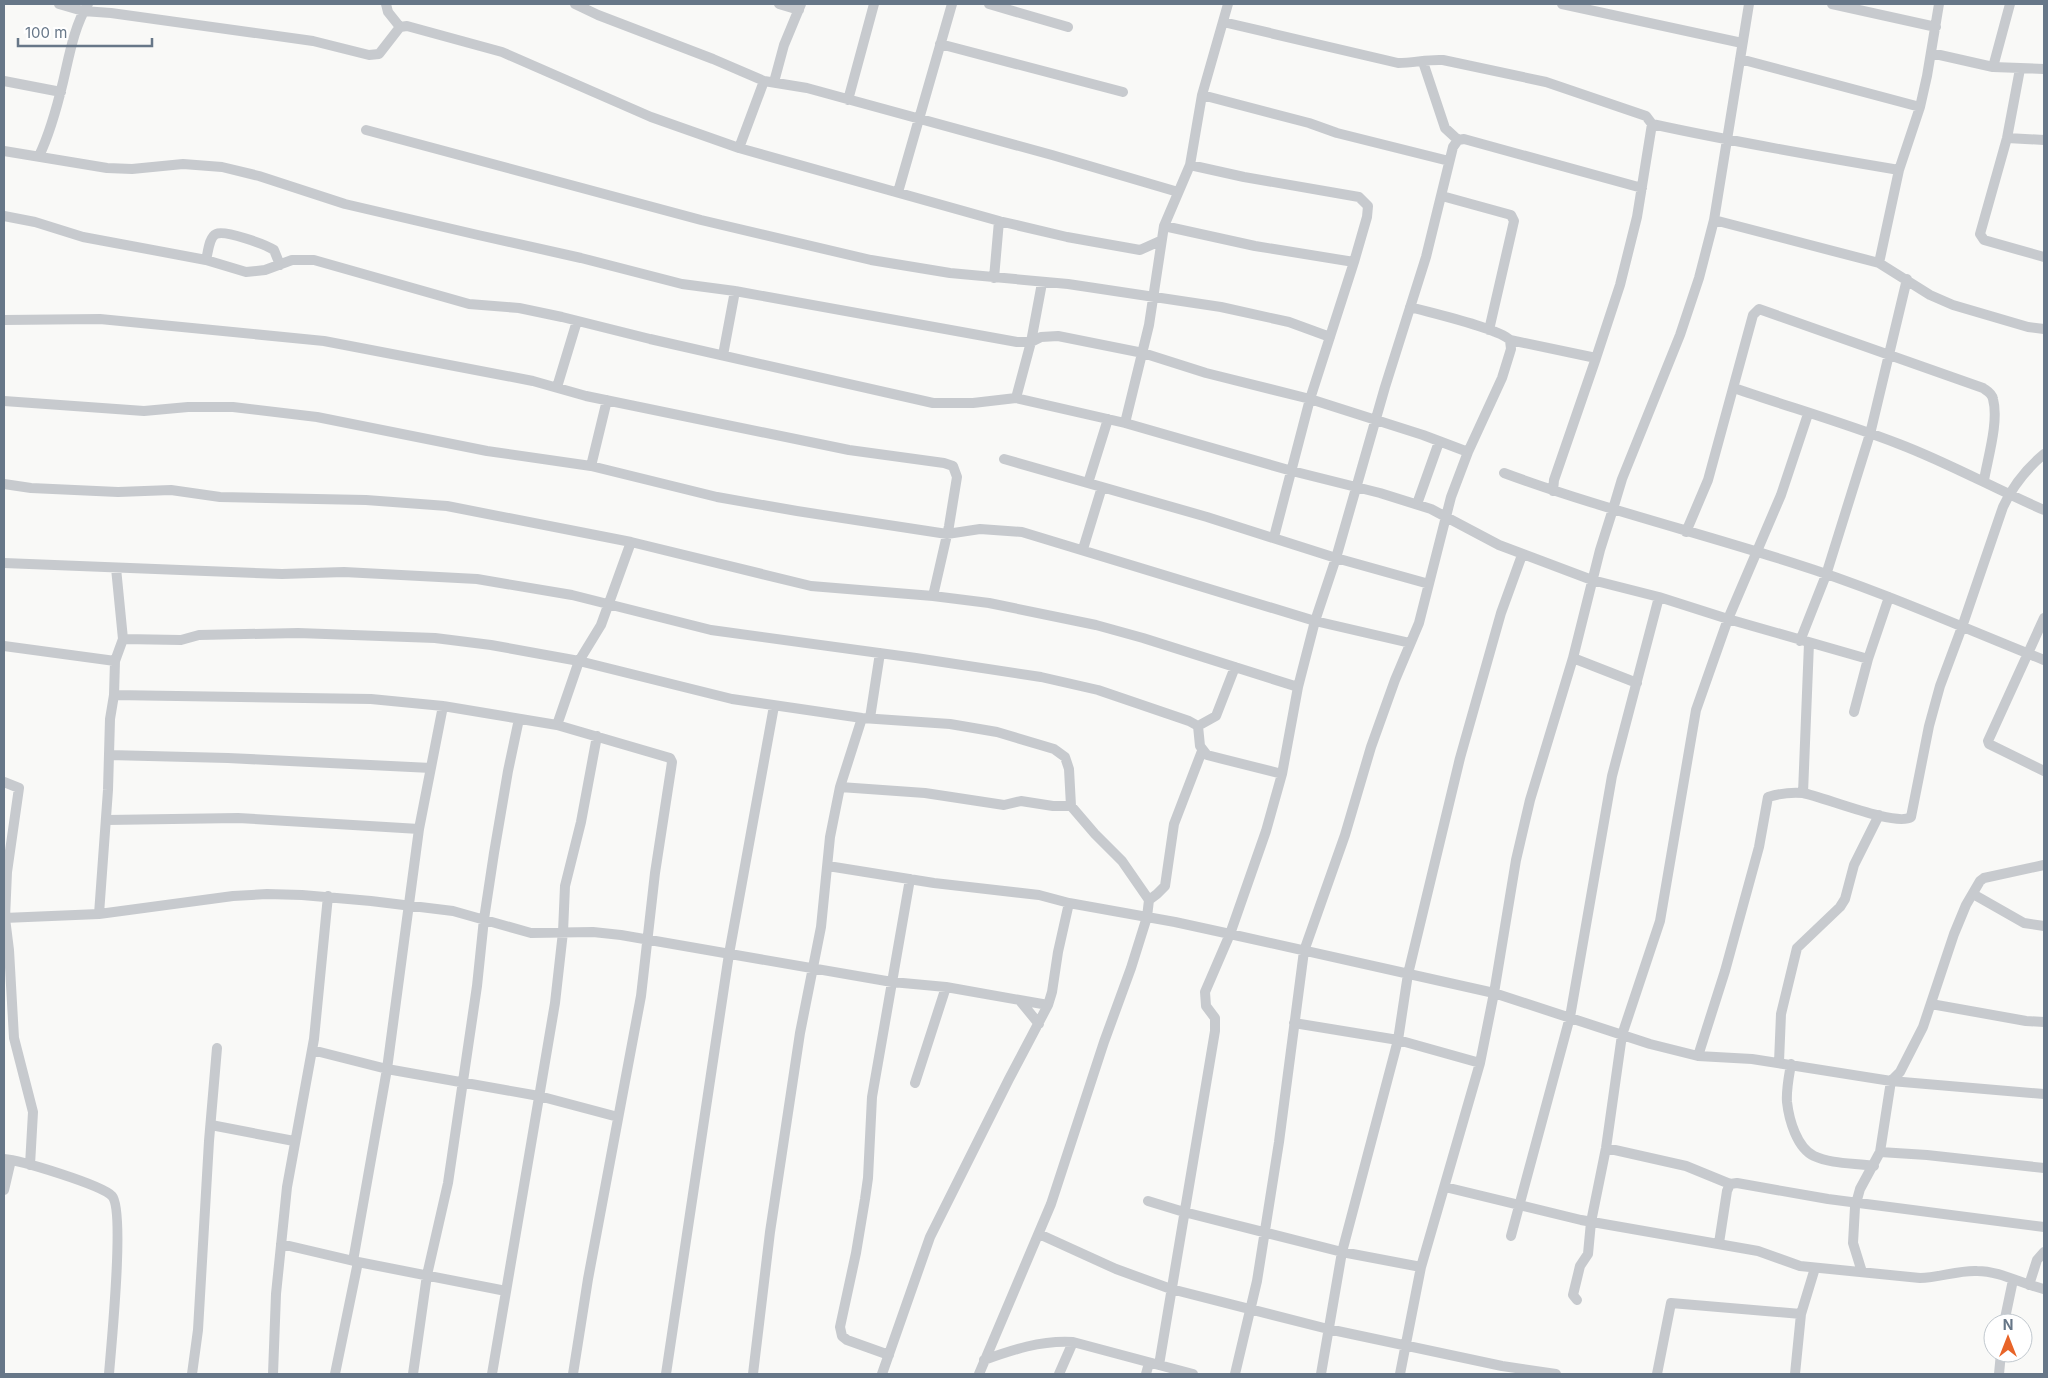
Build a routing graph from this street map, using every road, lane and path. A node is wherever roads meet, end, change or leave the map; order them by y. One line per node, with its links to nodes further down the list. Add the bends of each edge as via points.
1 (59, 4): 15 (street)
2 (386, 4): 17 (street)
3 (575, 4): 29 (street)
4 (779, 4): 14 (street)
5 (874, 4): 33 (street)
6 (952, 4): 21 (street)
7 (989, 4): 18 (street)
8 (1228, 4): 16 (street)
9 (1562, 4): 20 (street)
10 (1750, 4): 20 (street)
11 (1832, 4): 19 (street)
12 (1939, 4): 19 (street)
13 (2010, 4): 25 (street)
14 (800, 7): 29 (street)
15 (86, 8): 17 (street, via 313,41 369,55 379,54); 30 (street)
16 (1223, 22): 24 (street, via 1398,63); 32 (street)
17 (400, 27): 42 (street, via 407,26 502,52 651,117)
18 (1068, 27)
19 (1936, 27): 22 (street)
20 (1742, 43): 23 (street)
21 (940, 44): 31 (street); 35 (street)
22 (1931, 54): 25 (street); 34 (street)
23 (1740, 59): 34 (street); 41 (street)
24 (1423, 62): 36 (street, via 1443,60 1546,82 1646,116); 39 (street, via 1445,128)
25 (1993, 67): 26 (street)
26 (2020, 69): 27 (street); 38 (street)
27 (2044, 69)
28 (4, 81): 30 (street)
29 (769, 81): 33 (street); 42 (street)
30 (61, 92): 44 (street, via 48,138)
31 (1123, 92)
32 (1202, 94): 45 (street); 46 (street)
33 (848, 100): 35 (street)
34 (1920, 107): 47 (street)
35 (919, 119): 49 (street); 50 (street)
36 (1652, 124): 41 (street); 48 (street)
37 (366, 130): 62 (street, via 701,220 870,260)
38 (2007, 138): 40 (street); 57 (street, via 1980,234 1984,240)
39 (1458, 140): 45 (street); 48 (street)
40 (2044, 140)
41 (1728, 141): 47 (street); 53 (street)
42 (739, 148): 49 (street)
43 (4, 151): 44 (street)
44 (39, 156): 65 (street, via 107,168 184,164 222,166 345,204 682,284)
45 (1449, 161): 51 (street)
46 (1190, 165): 50 (street); 59 (street, via 1359,197 1368,206)
47 (1899, 170): 60 (street)
48 (1642, 188): 78 (street, via 1620,285)
49 (898, 192): 54 (street)
50 (1178, 192): 55 (street)
51 (1442, 196): 67 (street); 71 (street, via 1511,215 1514,221)
52 (4, 216): 58 (street, via 83,237)
53 (1714, 220): 60 (street); 105 (street, via 1680,335)
54 (999, 221): 56 (street, via 1129,249 1140,250); 62 (street)
55 (1164, 226): 56 (street); 59 (street, via 1255,246)
56 (1160, 241): 66 (street)
57 (2044, 257)
58 (206, 260): 61 (street, via 246,272); 61 (street, via 212,238 216,234 224,234 266,245 274,250)
59 (1354, 262): 72 (street)
60 (1879, 263): 63 (street)
61 (280, 265): 69 (street, via 302,259 314,260 468,304 519,308)
62 (994, 278): 64 (street)
63 (1907, 280): 70 (street, via 1930,296 1954,305); 77 (street)
64 (1042, 283): 66 (street); 74 (street)
65 (735, 290): 74 (street); 76 (street)
66 (1154, 298): 72 (street, via 1257,314); 75 (street)
67 (1410, 307): 71 (street); 87 (street)
68 (4, 320): 79 (street, via 100,319 324,341)
69 (578, 321): 76 (street); 79 (street)
70 (2044, 329)
71 (1489, 330): 73 (street)
72 (1330, 337): 82 (street)
73 (1510, 340): 78 (street); 91 (street, via 1511,349 1502,378)
74 (1031, 342): 75 (street, via 1041,337 1058,336); 81 (street)
75 (1143, 353): 82 (street, via 1206,373); 88 (street)
76 (723, 355): 81 (street, via 933,403)
77 (1890, 355): 80 (street, via 1759,309 1753,315); 89 (street); 97 (street, via 1990,392 1994,418)
78 (1596, 358): 102 (street)
79 (557, 387): 83 (street)
80 (1734, 388): 85 (street); 108 (street, via 1708,480)
81 (1016, 398): 86 (street)
82 (1310, 399): 87 (street); 95 (street)
83 (607, 400): 94 (street); 109 (street, via 849,450 953,466 957,477)
84 (4, 401): 94 (street, via 144,411 233,407 348,422 487,452)
85 (1808, 414): 89 (street); 113 (street, via 1781,495)
86 (1108, 420): 88 (street); 98 (street)
87 (1376, 420): 90 (street); 101 (street)
88 (1125, 424): 95 (street)
89 (1870, 434): 97 (street); 118 (street)
90 (1439, 442): 91 (street); 104 (street)
91 (1468, 452): 107 (street)
92 (2044, 454): 103 (street, via 2027,468)
93 (1004, 459): 98 (street)
94 (591, 466): 109 (street, via 750,503)
95 (1292, 471): 101 (street); 110 (street)
96 (1504, 473): 102 (street)
97 (1984, 480): 103 (street)
98 (1088, 483): 100 (street)
99 (4, 484): 111 (street, via 447,506)
100 (1102, 487): 110 (street); 112 (street)
101 (1357, 488): 104 (street); 115 (street)
102 (1553, 491): 105 (street)
103 (2009, 495): 106 (street); 128 (street)
104 (1417, 504): 107 (street)
105 (1613, 509): 108 (street); 119 (street)
106 (2044, 510)
107 (1445, 515): 114 (street); 120 (street)
108 (1686, 532): 113 (street)
109 (947, 534): 112 (street, via 980,528 998,529 1022,532); 121 (street)
110 (1274, 537): 115 (street)
111 (630, 542): 121 (street, via 811,586); 124 (street)
112 (1083, 549): 127 (street)
113 (1756, 552): 118 (street); 126 (street)
114 (1522, 556): 119 (street); 183 (street, via 1480,684)
115 (1336, 558): 120 (street); 127 (street)
116 (4, 563): 117 (street)
117 (116, 568): 124 (street, via 450,577 542,589); 129 (street)
118 (1826, 575): 123 (street); 130 (street)
119 (1592, 580): 122 (street); 135 (street)
120 (1429, 584): 131 (street, via 1420,624)
121 (933, 596): 140 (street, via 989,603 1096,624)
122 (1658, 597): 126 (street); 141 (street)
123 (1889, 597): 128 (street); 136 (street)
124 (609, 603): 133 (street, via 712,630); 139 (street, via 601,625)
125 (2044, 618): 134 (street)
126 (1728, 619): 130 (street); 194 (street, via 1696,710 1660,921)
127 (1315, 621): 131 (street); 142 (street)
128 (1962, 628): 134 (street); 161 (street, via 1929,726 1911,817 1906,820)
129 (123, 639): 138 (street); 139 (street, via 181,640 192,636 232,634 378,635 482,644)
130 (1805, 642): 136 (street); 159 (street)
131 (1410, 643): 180 (street, via 1371,747 1345,835)
132 (4, 646): 138 (street)
133 (880, 653): 147 (street); 150 (street, via 1041,677 1098,690)
134 (2028, 654): 137 (street); 155 (street, via 1988,741)
135 (1573, 658): 141 (street); 186 (street, via 1530,800 1516,860)
136 (1868, 660): 146 (street)
137 (2044, 660)
138 (115, 661): 143 (street)
139 (580, 661): 145 (street, via 732,699); 149 (street)
140 (1234, 667): 142 (street); 150 (street, via 1216,716)
141 (1636, 683): 190 (street, via 1612,776)
142 (1298, 687): 156 (street)
143 (114, 695): 144 (street, via 371,699); 153 (street)
144 (443, 706): 148 (street); 154 (street)
145 (774, 706): 147 (street); 181 (street)
146 (1854, 712)
147 (866, 718): 158 (street); 160 (street, via 969,727 1054,749 1066,757)
148 (519, 720): 149 (street); 175 (street)
149 (557, 724): 151 (street)
150 (1198, 726): 152 (street)
151 (597, 736): 177 (street, via 565,886); 179 (street, via 670,758 672,762)
152 (1202, 751): 156 (street, via 1217,759); 169 (street, via 1174,824 1165,886)
153 (109, 755): 154 (street); 162 (street)
154 (431, 768): 163 (street)
155 (2044, 771)
156 (1282, 774): 178 (street)
157 (4, 782): 174 (street, via 19,788)
158 (840, 787): 160 (street, via 925,792 1004,805 1021,800); 165 (street)
159 (1803, 793): 161 (street); 198 (street, via 1768,797 1757,855)
160 (1071, 806): 169 (street, via 1122,861)
161 (1879, 815): 199 (street, via 1854,865 1845,899 1797,948 1781,1014)
162 (107, 820): 163 (street, via 238,818); 172 (street)
163 (419, 829): 171 (street)
164 (2044, 865): 167 (street, via 1984,878)
165 (828, 866): 166 (street); 182 (street)
166 (910, 879): 170 (street, via 1039,895); 184 (street)
167 (1973, 894): 176 (street, via 2024,923); 188 (street, via 1954,934)
168 (328, 896): 171 (street); 172 (street, via 233,896); 197 (street)
169 (1149, 900): 173 (street)
170 (1069, 903): 173 (street); 189 (street)
171 (408, 905): 175 (street); 202 (street)
172 (99, 914): 174 (street)
173 (1147, 917): 178 (street); 227 (street)
174 (4, 918): 214 (street, via 14,1038 33,1112)
175 (484, 919): 177 (street, via 531,932); 204 (street)
176 (2044, 926)
177 (563, 932): 179 (street, via 593,932); 207 (street)
178 (1230, 934): 180 (street); 223 (street, via 1205,992 1206,1006 1215,1018 1215,1031)
179 (647, 940): 181 (street); 208 (street, via 642,996)
180 (1304, 951): 183 (street); 192 (street)
181 (729, 954): 182 (street); 260 (street)
182 (813, 968): 184 (street); 261 (street, via 773,1214)
183 (1408, 974): 186 (street); 195 (street)
184 (892, 982): 185 (street); 250 (street, via 872,1097 867,1185 840,1327 842,1336 847,1340)
185 (946, 987): 187 (street); 205 (street)
186 (1494, 993): 190 (street); 200 (street)
187 (1021, 1002): 189 (street); 193 (street)
188 (1931, 1004): 191 (street); 203 (street, via 1900,1072)
189 (1048, 1005): 193 (street)
190 (1570, 1017): 194 (street); 222 (street)
191 (2044, 1022)
192 (1294, 1023): 195 (street); 226 (street)
193 (1039, 1024): 250 (street, via 930,1237)
194 (1622, 1035): 198 (street); 211 (street)
195 (1398, 1040): 200 (street); 231 (street)
196 (216, 1048): 209 (street)
197 (312, 1050): 202 (street); 210 (street)
198 (1698, 1056): 199 (street)
199 (1779, 1062): 201 (street)
200 (1480, 1063): 218 (street)
201 (1791, 1064): 203 (street); 215 (street, via 1787,1102 1798,1140 1804,1149 1823,1159)
202 (387, 1069): 204 (street); 233 (street)
203 (1891, 1081): 206 (street); 212 (street)
204 (462, 1082): 207 (street); 237 (street, via 448,1182)
205 (915, 1083)
206 (2044, 1094)
207 (539, 1096): 208 (street); 242 (street)
208 (618, 1117): 259 (street)
209 (211, 1125): 210 (street); 254 (street, via 198,1330)
210 (294, 1142): 230 (street)
211 (1606, 1148): 217 (street, via 1686,1166); 224 (street)
212 (1880, 1152): 215 (street); 216 (street)
213 (8, 1159): 214 (street); 219 (street)
214 (30, 1165): 253 (street, via 106,1192 115,1201 118,1238)
215 (1874, 1166): 221 (street, via 1860,1189)
216 (2044, 1168)
217 (1730, 1184): 221 (street, via 1737,1182); 229 (street)
218 (1445, 1187): 222 (street); 234 (street)
219 (4, 1190)
220 (1148, 1201): 223 (street)
221 (1856, 1203): 225 (street); 236 (street, via 1853,1243)
222 (1520, 1205): 224 (street); 228 (street)
223 (1184, 1212): 226 (street); 240 (street)
224 (1591, 1222): 229 (street); 243 (street, via 1588,1254 1580,1266 1573,1295)
225 (2044, 1228)
226 (1264, 1231): 231 (street); 244 (street)
227 (1040, 1234): 240 (street, via 1116,1269); 251 (street)
228 (1511, 1236)
229 (1719, 1243): 235 (street)
230 (281, 1244): 233 (street); 255 (street)
231 (1342, 1252): 234 (street); 247 (street)
232 (2044, 1252): 239 (street, via 2037,1260)
233 (355, 1261): 237 (street); 256 (street)
234 (1421, 1267): 249 (street)
235 (1816, 1268): 236 (street); 246 (street)
236 (1862, 1272): 238 (street, via 1936,1278 1978,1270)
237 (427, 1275): 242 (street); 257 (street)
238 (2013, 1280): 239 (street); 245 (street)
239 (2029, 1285): 241 (street)
240 (1171, 1289): 244 (street); 252 (street)
241 (2044, 1289)
242 (506, 1290): 258 (street)
243 (1578, 1300)
244 (1250, 1310): 247 (street); 267 (street)
245 (2006, 1313)
246 (1801, 1314): 271 (street, via 1671,1303); 272 (street)
247 (1328, 1329): 249 (street); 268 (street)
248 (1072, 1342): 251 (street, via 1040,1344); 252 (street); 264 (street)
249 (1405, 1344): 269 (street); 270 (street, via 1502,1366)
250 (889, 1355): 262 (street)
251 (984, 1360): 263 (street)
252 (1154, 1364): 265 (street); 266 (street)
253 (110, 1374)
254 (192, 1374)
255 (273, 1374)
256 (335, 1374)
257 (414, 1374)
258 (492, 1374)
259 (573, 1374)
260 (666, 1374)
261 (753, 1374)
262 (882, 1374)
263 (978, 1374)
264 (1059, 1374)
265 (1146, 1374)
266 (1193, 1374)
267 (1235, 1374)
268 (1321, 1374)
269 (1400, 1374)
270 (1556, 1374)
271 (1657, 1374)
272 (1795, 1374)

